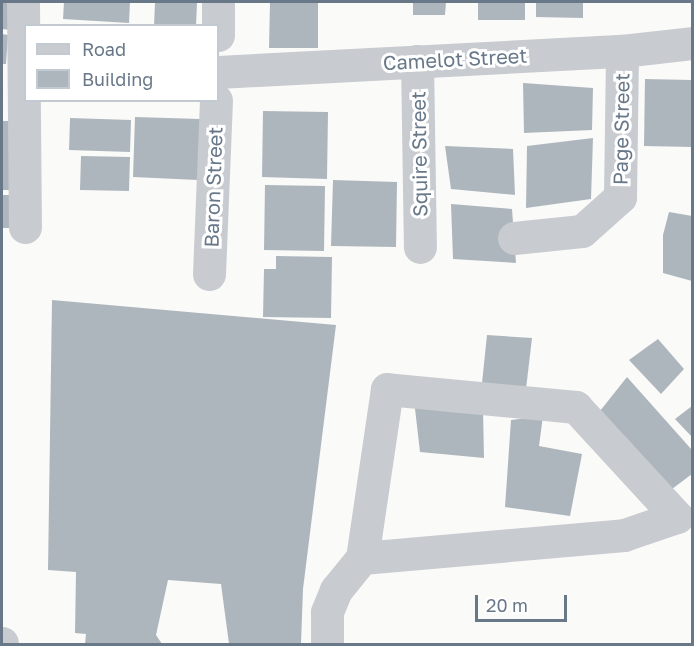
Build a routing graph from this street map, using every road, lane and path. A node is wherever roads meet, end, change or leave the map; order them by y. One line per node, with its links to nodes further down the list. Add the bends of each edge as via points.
1 (23, 2): 7 (street)
2 (218, 2): 3 (street)
3 (218, 24)
4 (693, 43): 5 (street, Camelot Street)
5 (622, 51): 6 (street, Camelot Street); 11 (street, Page Street, via 620,197 582,231)
6 (417, 61): 8 (street, Camelot Street); 12 (street, Squire Street)
7 (16, 70): 10 (street)
8 (219, 72)
9 (216, 102): 13 (street, Baron Street)
10 (25, 226)
11 (514, 238)
12 (420, 248)
13 (209, 274)
14 (362, 558): 14 (street, via 387,389 576,407 677,517 624,535); 15 (street, via 336,590 327,612)
15 (327, 645)

